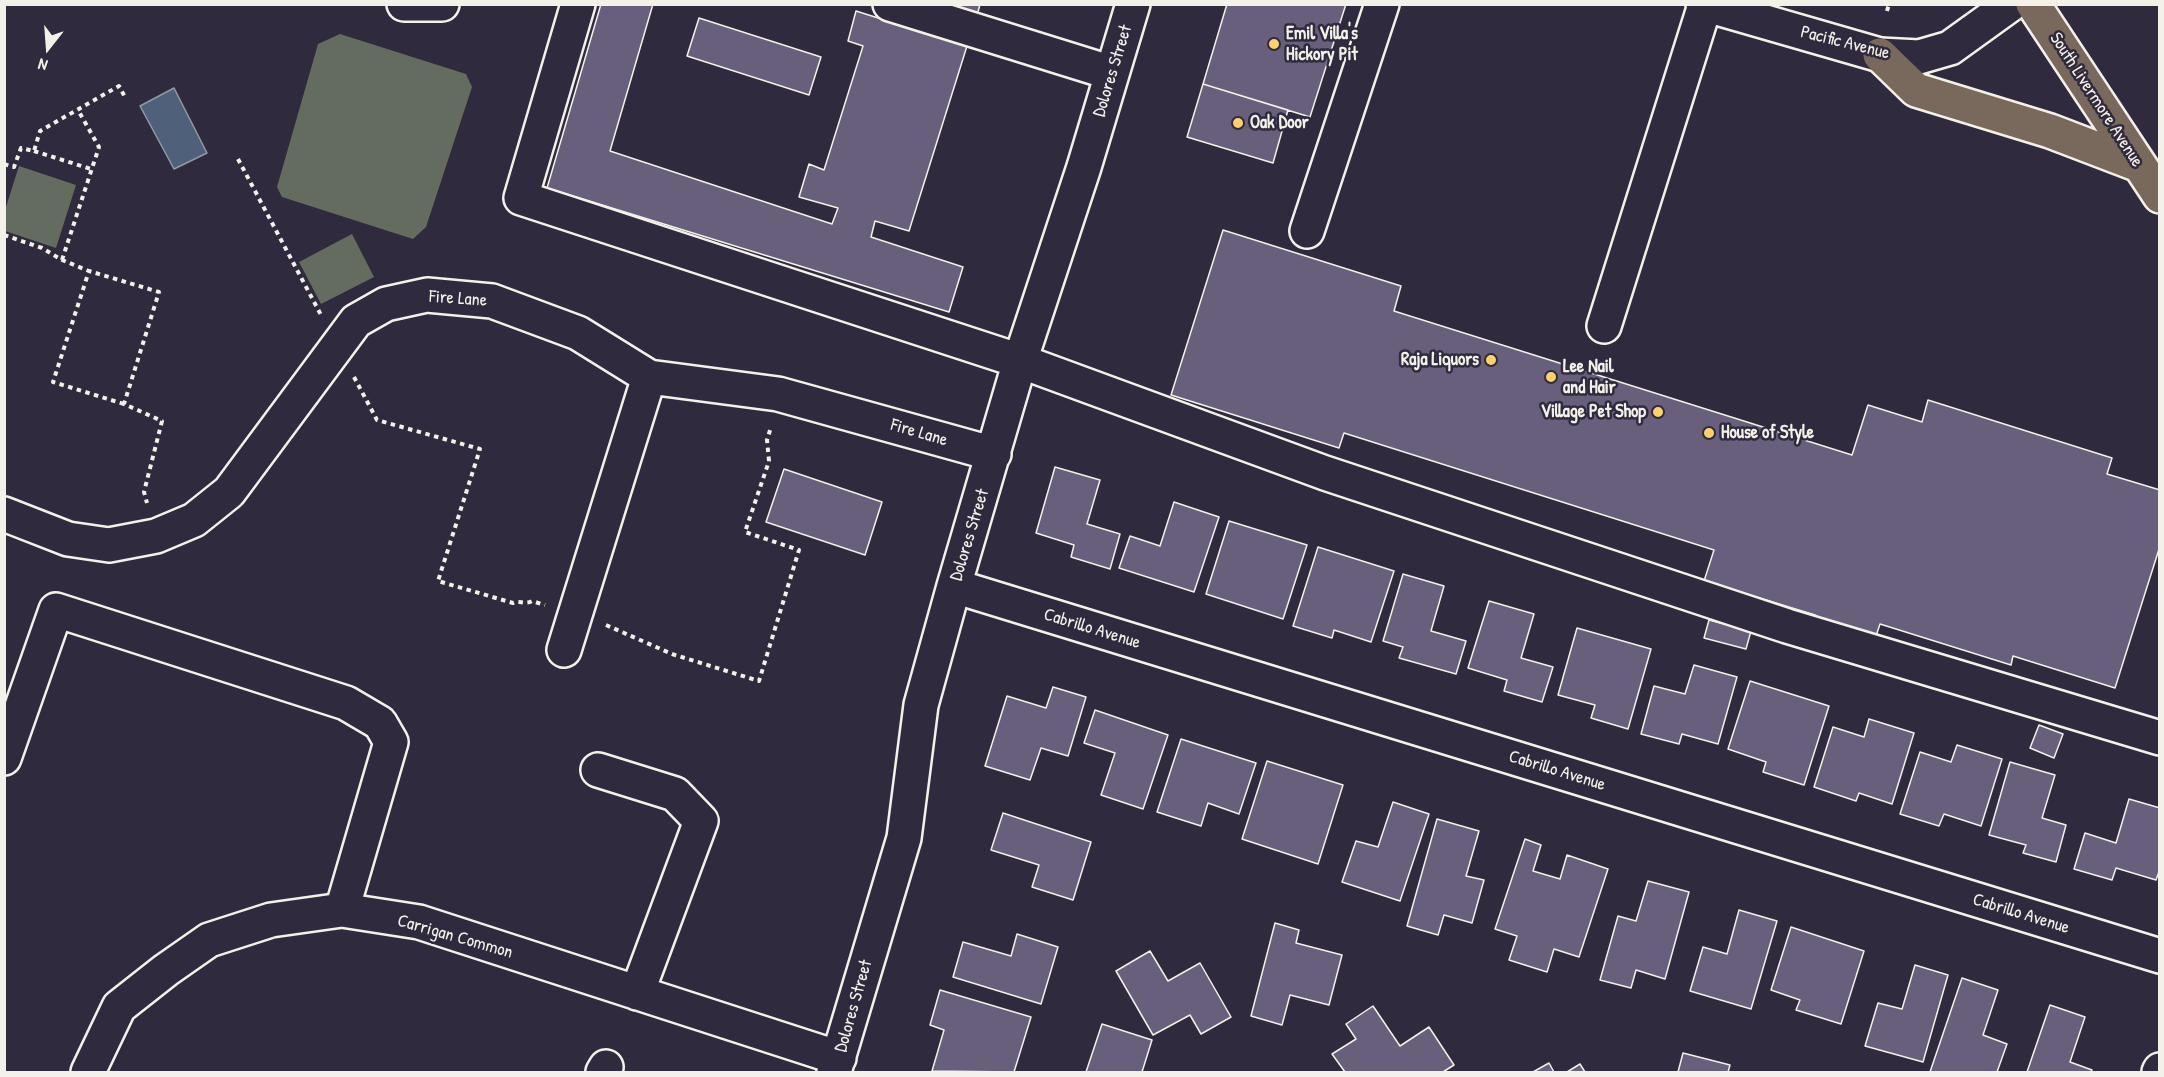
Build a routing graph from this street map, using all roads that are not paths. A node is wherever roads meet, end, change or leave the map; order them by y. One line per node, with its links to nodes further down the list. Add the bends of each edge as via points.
1 (404, 4): 2 (street)
2 (442, 4)
3 (578, 4): 16 (street, via 521,198)
4 (890, 4): 11 (street)
5 (1133, 4): 11 (street, Dolores Street)
6 (1382, 4): 14 (street)
7 (2011, 4): 10 (street, Pacific Avenue, via 1950,48 1919,57)
8 (2033, 4): 12 (main road, South Livermore Avenue)
9 (1704, 5): 10 (street, Pacific Avenue); 15 (street)
10 (1880, 55): 12 (main road, via 1916,90 2050,131)
11 (1112, 73): 16 (street, Dolores Street)
12 (2139, 165): 13 (main road, South Livermore Avenue)
13 (2160, 196)
14 (1307, 231)
15 (1604, 326)
16 (1020, 361): 18 (street, Dolores Street); 22 (street, via 1325,473 1775,622)
17 (649, 377): 18 (street, Fire Lane, via 778,394); 19 (street, Fire Lane, via 578,333 492,301 427,295 386,304 356,321 229,492 194,520 156,536 109,545 68,539); 21 (street)
18 (994, 454): 20 (street, Dolores Street)
19 (4, 514)
20 (954, 586): 26 (street, Cabrillo Avenue); 28 (street, Dolores Street, via 921,705 904,838)
21 (564, 650)
22 (2160, 738)
23 (4, 758): 25 (street, via 56,610 346,703 380,723 391,742)
24 (598, 770): 27 (street, via 675,794 701,821)
25 (342, 910): 27 (street, Carrigan Common, via 419,922); 29 (street, Carrigan Common, via 271,920 209,940 119,1007)
26 (2160, 956)
27 (637, 993): 28 (street, Carrigan Common)
28 (836, 1065)
29 (88, 1072)

